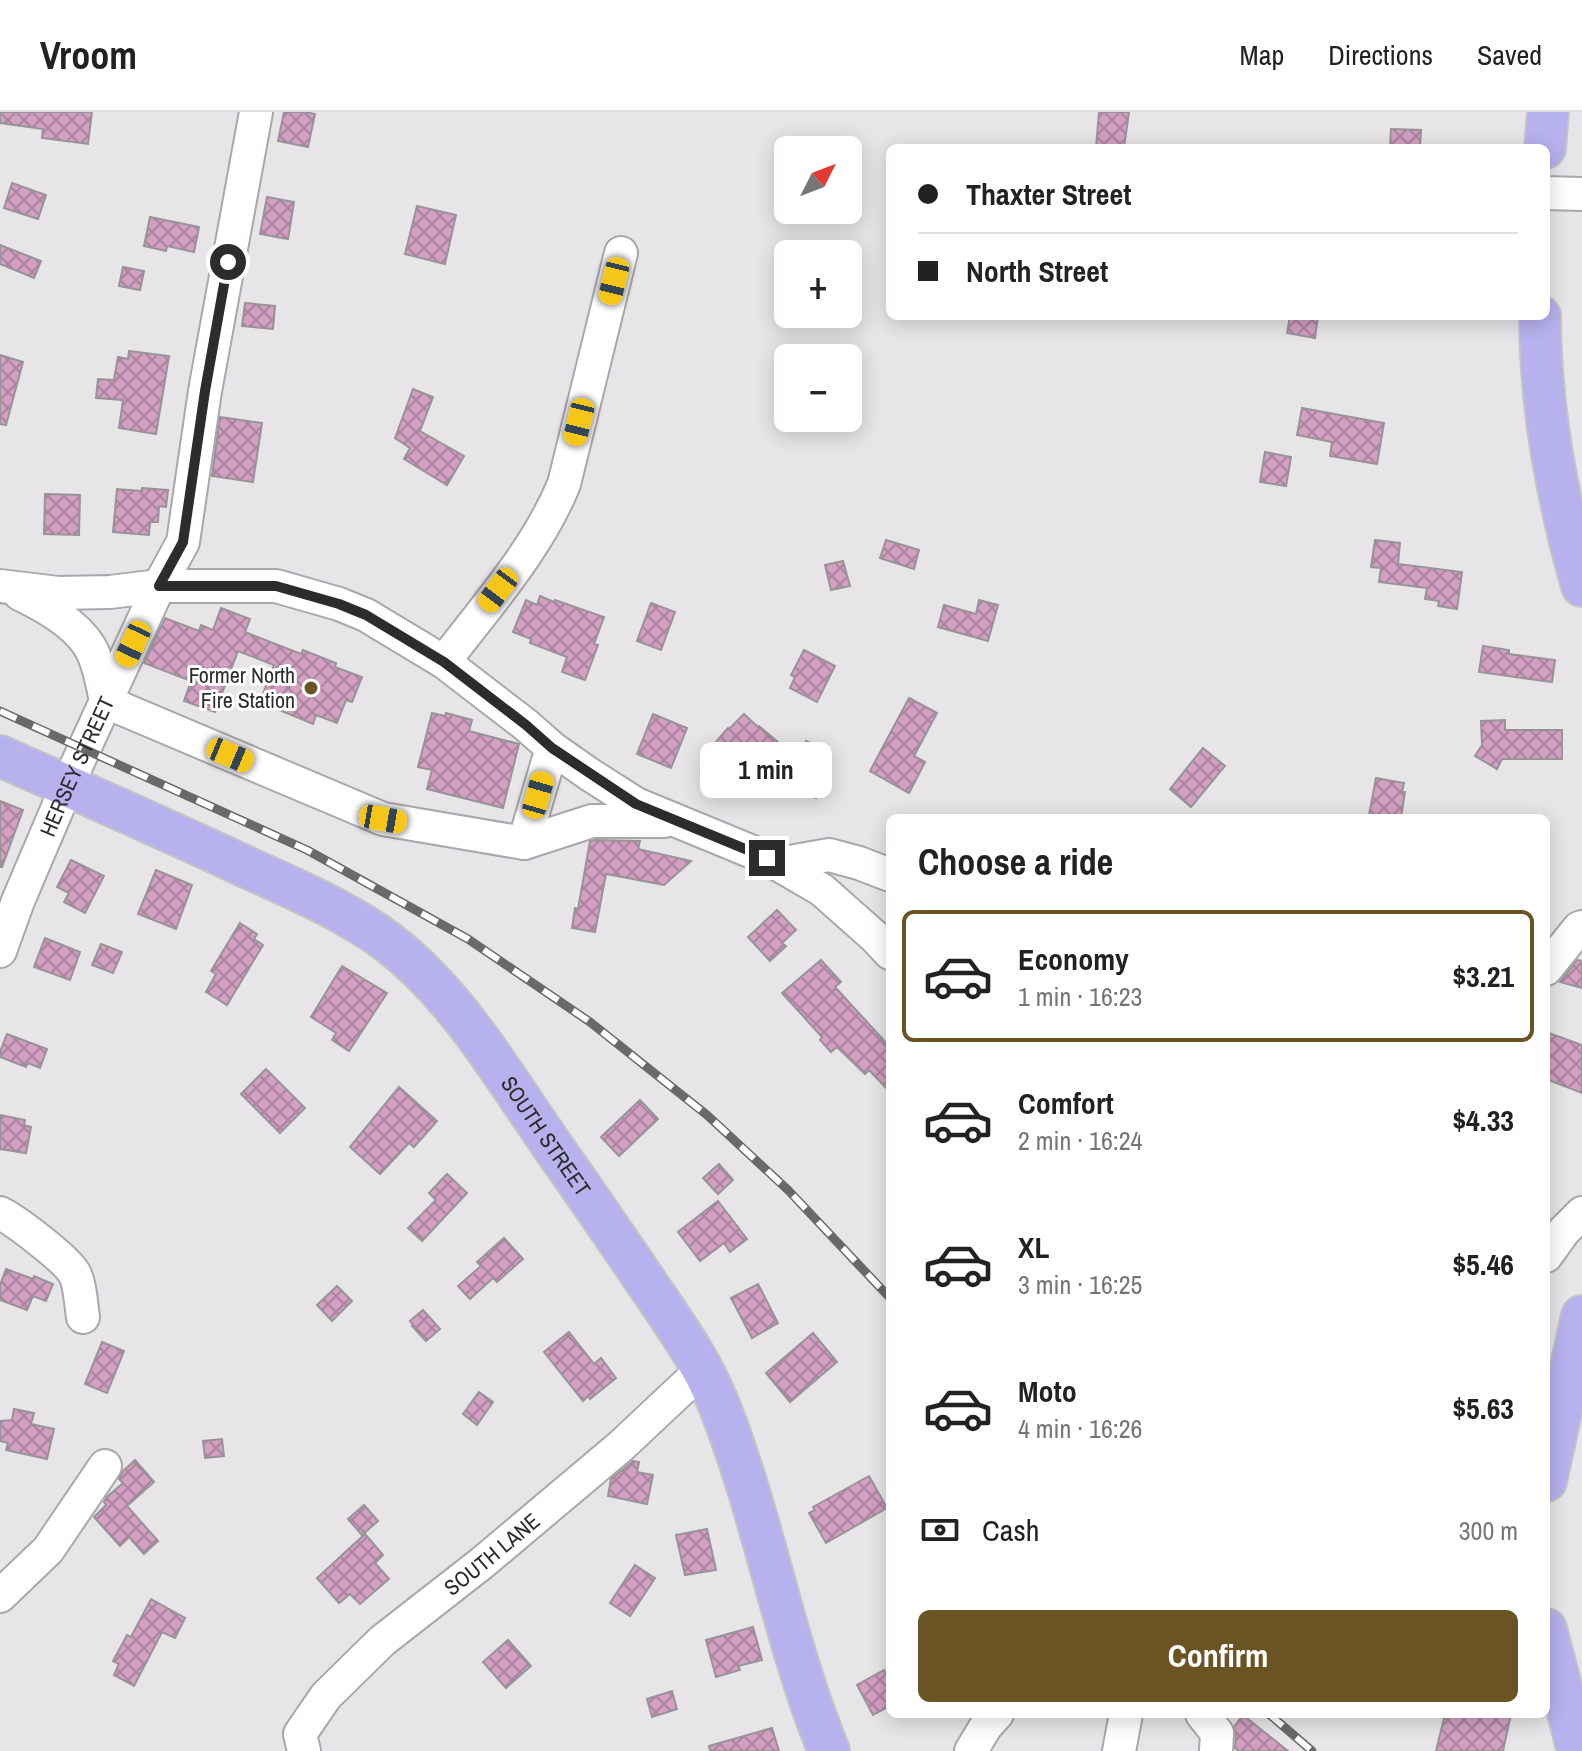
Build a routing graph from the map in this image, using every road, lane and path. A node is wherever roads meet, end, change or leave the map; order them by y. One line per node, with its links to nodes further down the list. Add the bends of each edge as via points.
1 (256, 112): 9 (street, HERSEY STREET, via 183,542)
2 (1548, 112): 3 (main road)
3 (1545, 144)
4 (1550, 193): 5 (street)
5 (1582, 194)
6 (621, 253): 11 (street, via 553,511)
7 (1540, 320): 10 (main road, via 1555,476)
8 (2, 586): 9 (street, via 58,593); 12 (street, via 44,605 84,639 101,675)
9 (159, 586): 11 (street, via 285,588 366,615); 12 (street, HERSEY STREET)
10 (1582, 586)
11 (444, 662): 13 (street)
12 (106, 702): 15 (street, HERSEY STREET); 17 (street, via 383,819)
13 (552, 748): 16 (street, via 636,804); 17 (street)
14 (0, 756): 15 (main road, SOUTH STREET)
15 (67, 786): 22 (street, HERSEY STREET); 29 (main road, SOUTH STREET, via 291,887 388,941 420,969 493,1060)
16 (679, 822): 17 (street, via 592,821); 18 (street)
17 (524, 843)
18 (778, 864): 19 (street, via 829,855); 21 (street, via 822,890)
19 (886, 873)
20 (1582, 927): 23 (street)
21 (886, 949)
22 (0, 951)
23 (1550, 964)
24 (0, 1213): 28 (street, via 75,1274)
25 (1582, 1213): 26 (street)
26 (1550, 1250)
27 (1582, 1316): 30 (main road)
28 (83, 1317)
29 (703, 1369): 37 (street, SOUTH LANE, via 611,1454 382,1641 326,1696 300,1734); 38 (main road, SOUTH STREET, via 754,1508 803,1683)
30 (1550, 1463)
31 (105, 1466): 32 (street, via 48,1550)
32 (0, 1596)
33 (1550, 1637): 34 (main road)
34 (1571, 1678): 41 (main road)
35 (1125, 1718): 39 (street)
36 (1205, 1718): 40 (street, via 1217,1733)
37 (304, 1751)
38 (829, 1751)
39 (1119, 1751)
40 (1216, 1751)
41 (1578, 1751)

